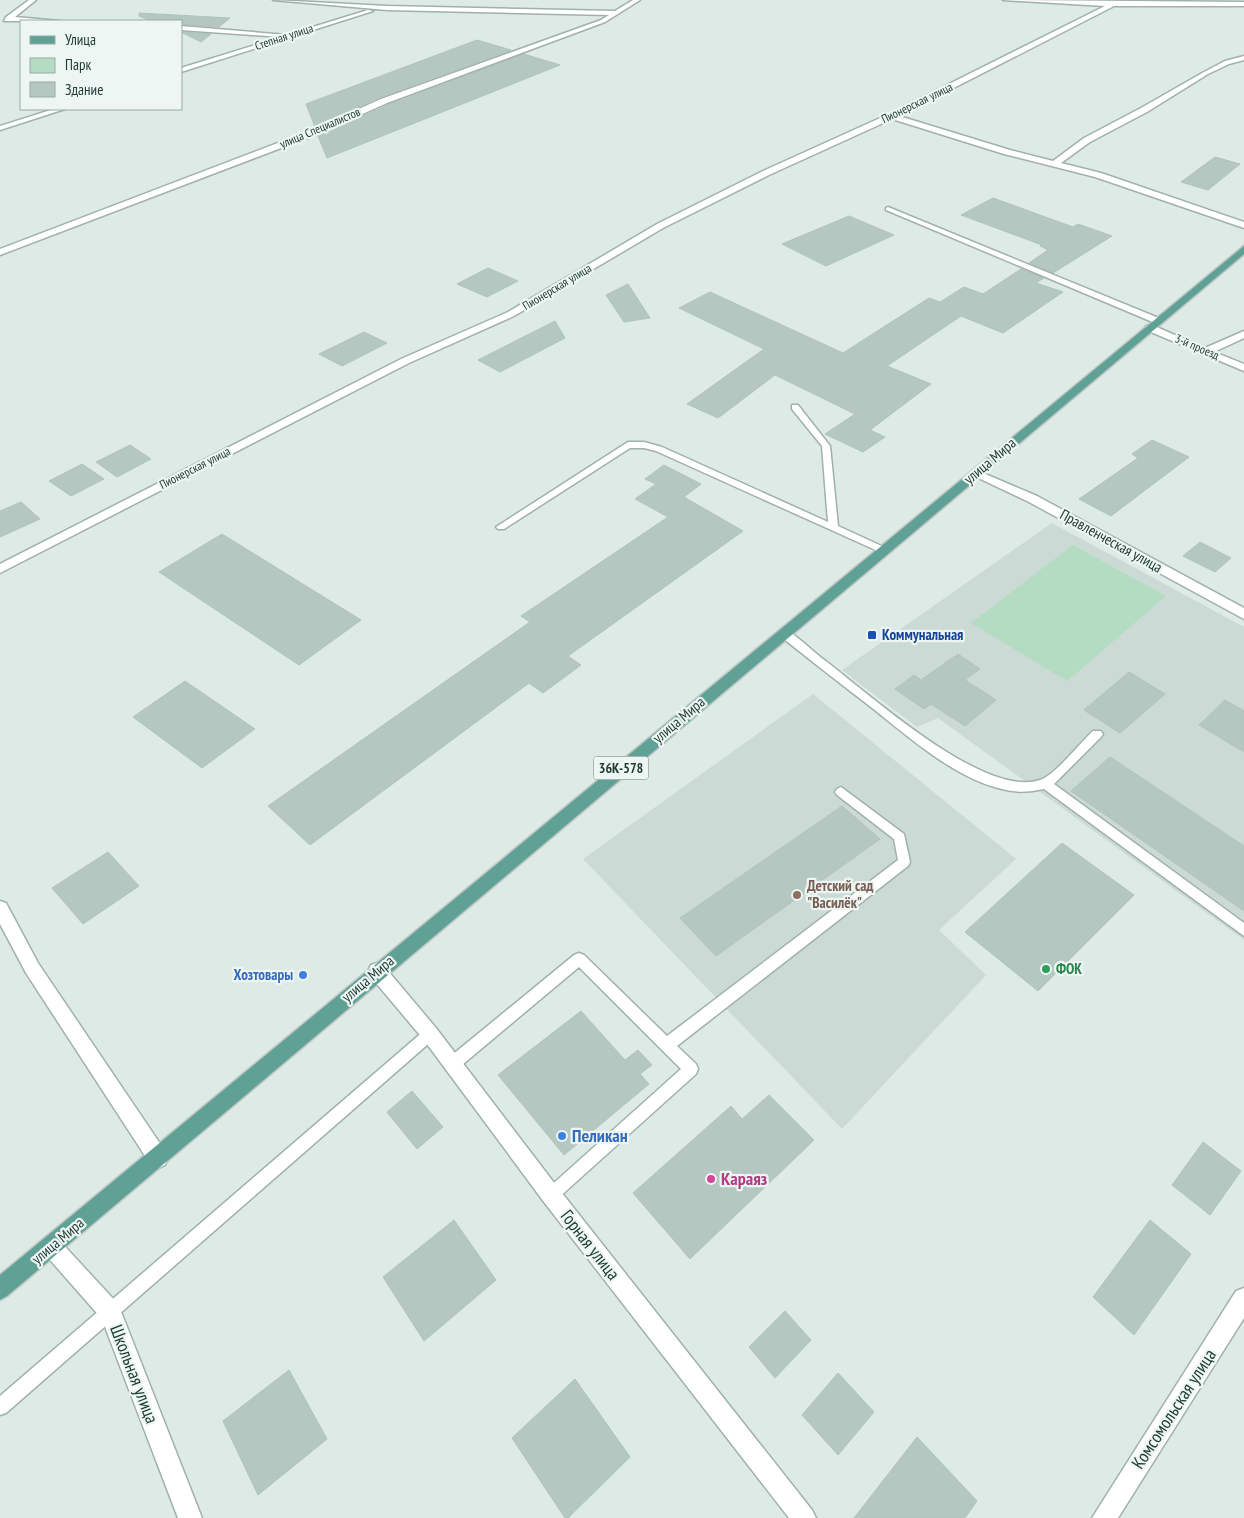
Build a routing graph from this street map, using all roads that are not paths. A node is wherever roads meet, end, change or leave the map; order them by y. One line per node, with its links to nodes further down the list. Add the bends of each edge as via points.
1 (33, 0): 9 (street)
2 (276, 0): 7 (street)
3 (637, 0): 8 (street, улица Специалистов)
4 (1006, 0): 5 (street)
5 (1112, 2): 6 (street); 17 (street, Пионерская улица)
6 (1244, 4)
7 (387, 8): 8 (street); 13 (street, Степная улица)
8 (619, 13): 23 (street, улица Специалистов, via 384,101 315,132)
9 (8, 18): 10 (street); 11 (street)
10 (41, 20)
11 (0, 23)
12 (182, 28): 13 (street)
13 (288, 35): 15 (street, Степная улица)
14 (1244, 58): 19 (street, via 1227,62 1206,73 1087,140)
15 (182, 70)
16 (58, 110): 18 (street)
17 (892, 116): 19 (street, via 1007,152); 33 (street, Пионерская улица, via 660,226 511,314 405,361)
18 (0, 128)
19 (1056, 163): 21 (street)
20 (888, 209): 24 (lane)
21 (1244, 225)
22 (1244, 250): 24 (main road, улица Мира / 36К-578)
23 (0, 252)
24 (1154, 324): 26 (street, 3-й проезд); 29 (main road, улица Мира / 36К-578)
25 (1244, 334): 26 (street)
26 (1207, 351): 27 (street, 3-й проезд)
27 (1244, 368)
28 (795, 407): 31 (lane, via 826,446)
29 (976, 473): 32 (main road, улица Мира / 36К-578); 34 (street, Правленческая улица, via 1033,499)
30 (501, 527): 31 (lane, via 628,445 644,445 659,448)
31 (833, 527): 32 (lane)
32 (883, 550): 35 (main road, улица Мира / 36К-578)
33 (0, 569)
34 (1244, 614)
35 (783, 634): 37 (lane, via 942,757 980,777 1010,787 1029,788); 41 (main road, улица Мира / 36К-578)
36 (1096, 734): 37 (lane)
37 (1046, 784): 40 (lane)
38 (841, 792): 43 (lane, via 900,837 904,862)
39 (0, 908): 45 (street, via 32,968)
40 (1244, 930)
41 (377, 971): 42 (street, Горная улица); 45 (main road, улица Мира / 36К-578)
42 (430, 1034): 44 (street, Горная улица); 50 (lane)
43 (667, 1045): 44 (lane, via 579,959); 46 (lane, via 691,1069)
44 (451, 1065): 46 (street, Горная улица)
45 (158, 1158): 47 (main road, улица Мира / 36К-578)
46 (551, 1196): 53 (street, Горная улица)
47 (51, 1246): 48 (main road, улица Мира / 36К-578); 50 (street, Школьная улица)
48 (0, 1289)
49 (1244, 1299): 54 (street, Комсомольская улица)
50 (110, 1312): 51 (lane); 52 (street, Школьная улица)
51 (0, 1407)
52 (190, 1518)
53 (804, 1518)
54 (1104, 1518)

